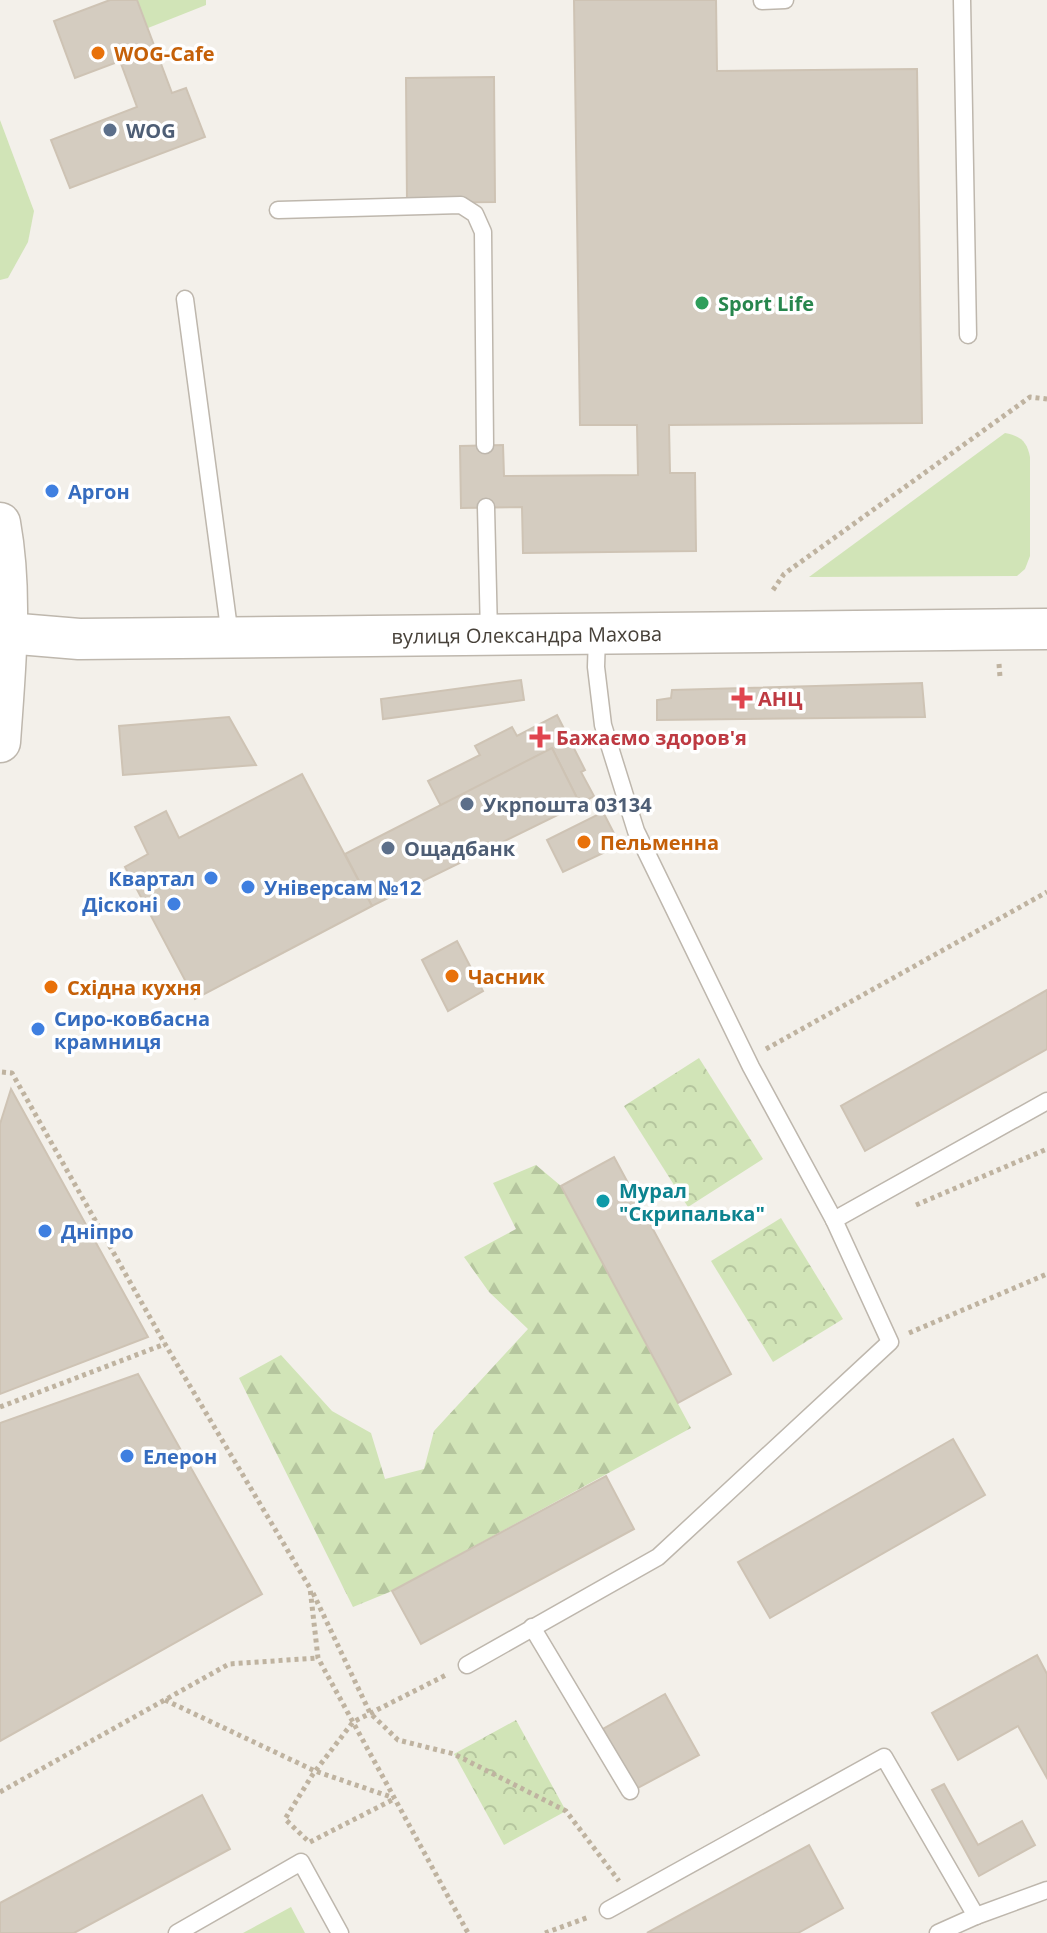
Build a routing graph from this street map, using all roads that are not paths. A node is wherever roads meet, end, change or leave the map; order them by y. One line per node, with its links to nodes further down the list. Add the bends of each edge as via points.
1 (785, 0): 3 (lane)
2 (962, 0): 6 (lane)
3 (762, 1)
4 (278, 210): 7 (lane, via 461,205 475,214 483,232)
5 (185, 299): 14 (lane)
6 (968, 335)
7 (485, 445)
8 (486, 507): 12 (lane)
9 (0, 523): 11 (street)
10 (1047, 629): 13 (street, вулиця Олександра Махова)
11 (7, 633): 14 (street, вулиця Олександра Махова, via 79,639); 15 (street)
12 (489, 635): 13 (street, вулиця Олександра Махова); 14 (street, вулиця Олександра Махова)
13 (597, 635): 17 (lane, via 603,725 636,831)
14 (230, 636)
15 (0, 742)
16 (1047, 1101): 17 (lane)
17 (834, 1220): 18 (lane, via 890,1342 658,1557)
18 (532, 1627): 19 (lane); 20 (lane)
19 (467, 1665)
20 (630, 1791)
21 (1047, 1890): 23 (lane)
22 (608, 1910): 23 (lane, via 884,1757)
23 (976, 1916): 26 (lane)
24 (177, 1933): 25 (lane, via 301,1862)
25 (340, 1933)
26 (938, 1933)

